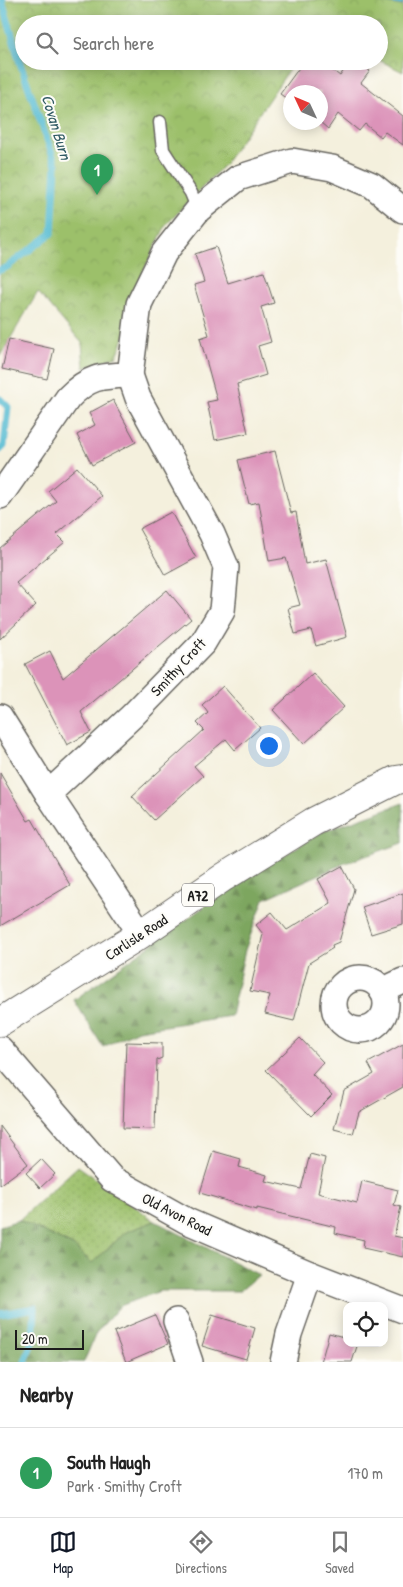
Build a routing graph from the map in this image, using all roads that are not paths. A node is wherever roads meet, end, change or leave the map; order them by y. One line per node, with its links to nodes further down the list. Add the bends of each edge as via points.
1 (160, 122): 2 (lane, via 163,150 191,193)
2 (198, 210): 3 (street, Smithy Croft, via 238,178 292,161 332,168 372,185); 4 (street, Smithy Croft, via 164,253 139,304)
3 (403, 210)
4 (130, 374): 5 (street, via 104,376 81,385 68,398); 8 (street, Smithy Croft, via 138,398 212,534 226,567 222,611 203,643 132,716)
5 (0, 496)
6 (0, 717): 8 (street)
7 (403, 779): 9 (main road, Carlisle Road / A72, via 313,822)
8 (48, 794): 9 (street)
9 (141, 934): 10 (main road, Carlisle Road / A72)
10 (0, 1022)
11 (0, 1048): 12 (street, Old Avon Road, via 112,1179 187,1221)
12 (310, 1274): 13 (street, Old Avon Road); 16 (street, via 288,1334)
13 (403, 1310)
14 (176, 1321): 15 (street)
15 (190, 1362)
16 (284, 1362)

